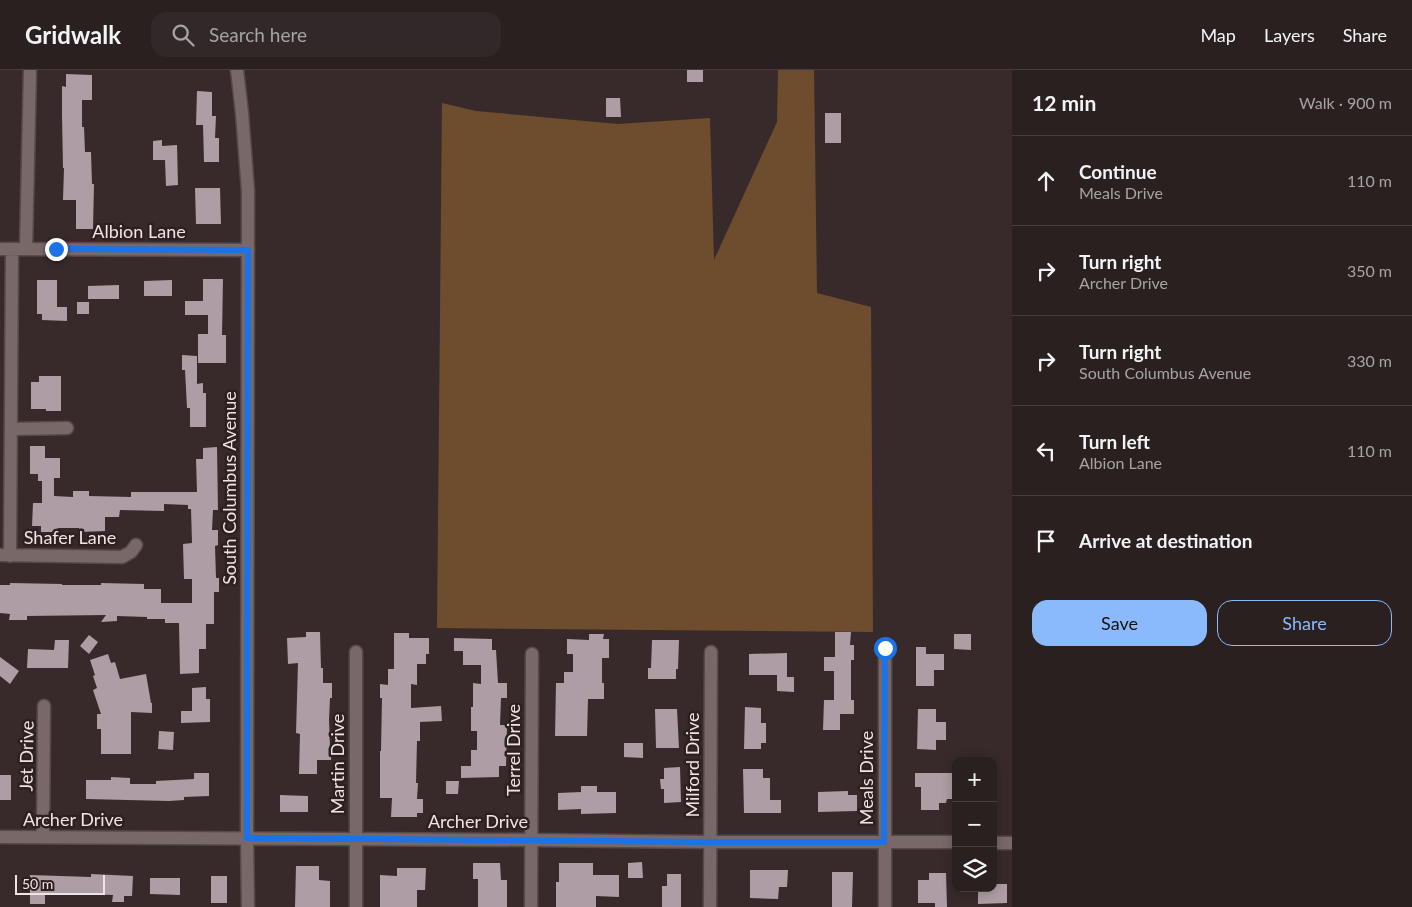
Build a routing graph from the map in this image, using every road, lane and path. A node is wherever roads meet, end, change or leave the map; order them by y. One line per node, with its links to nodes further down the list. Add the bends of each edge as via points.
1 (30, 70): 3 (street)
2 (237, 70): 5 (street, South Columbus Avenue, via 247,182)
3 (26, 248): 4 (street, Albion Lane); 5 (street, Albion Lane)
4 (6, 249): 7 (street)
5 (248, 250): 17 (street, South Columbus Avenue)
6 (67, 428): 7 (street)
7 (11, 429): 9 (street)
8 (136, 545): 9 (street, Shafer Lane, via 122,557)
9 (5, 556)
10 (885, 648): 21 (street, Meals Drive)
11 (356, 652): 18 (street, Martin Drive)
12 (711, 652): 20 (street, Milford Drive)
13 (532, 654): 19 (street, Terrel Drive)
14 (44, 706): 16 (street, Jet Drive)
15 (0, 837): 16 (street, Archer Drive)
16 (43, 837): 17 (street, Archer Drive)
17 (247, 838): 18 (street, Archer Drive); 25 (street, South Columbus Avenue)
18 (355, 839): 19 (street, Archer Drive); 26 (street, Martin Drive)
19 (531, 840): 20 (street, Archer Drive); 27 (street, Terrel Drive)
20 (710, 842): 21 (street, Archer Drive); 28 (street, Milford Drive)
21 (884, 842): 22 (street, Archer Drive); 29 (street, Meals Drive)
22 (952, 842)
23 (997, 842): 24 (street)
24 (1012, 843)
25 (248, 907)
26 (356, 907)
27 (531, 907)
28 (710, 907)
29 (884, 907)

